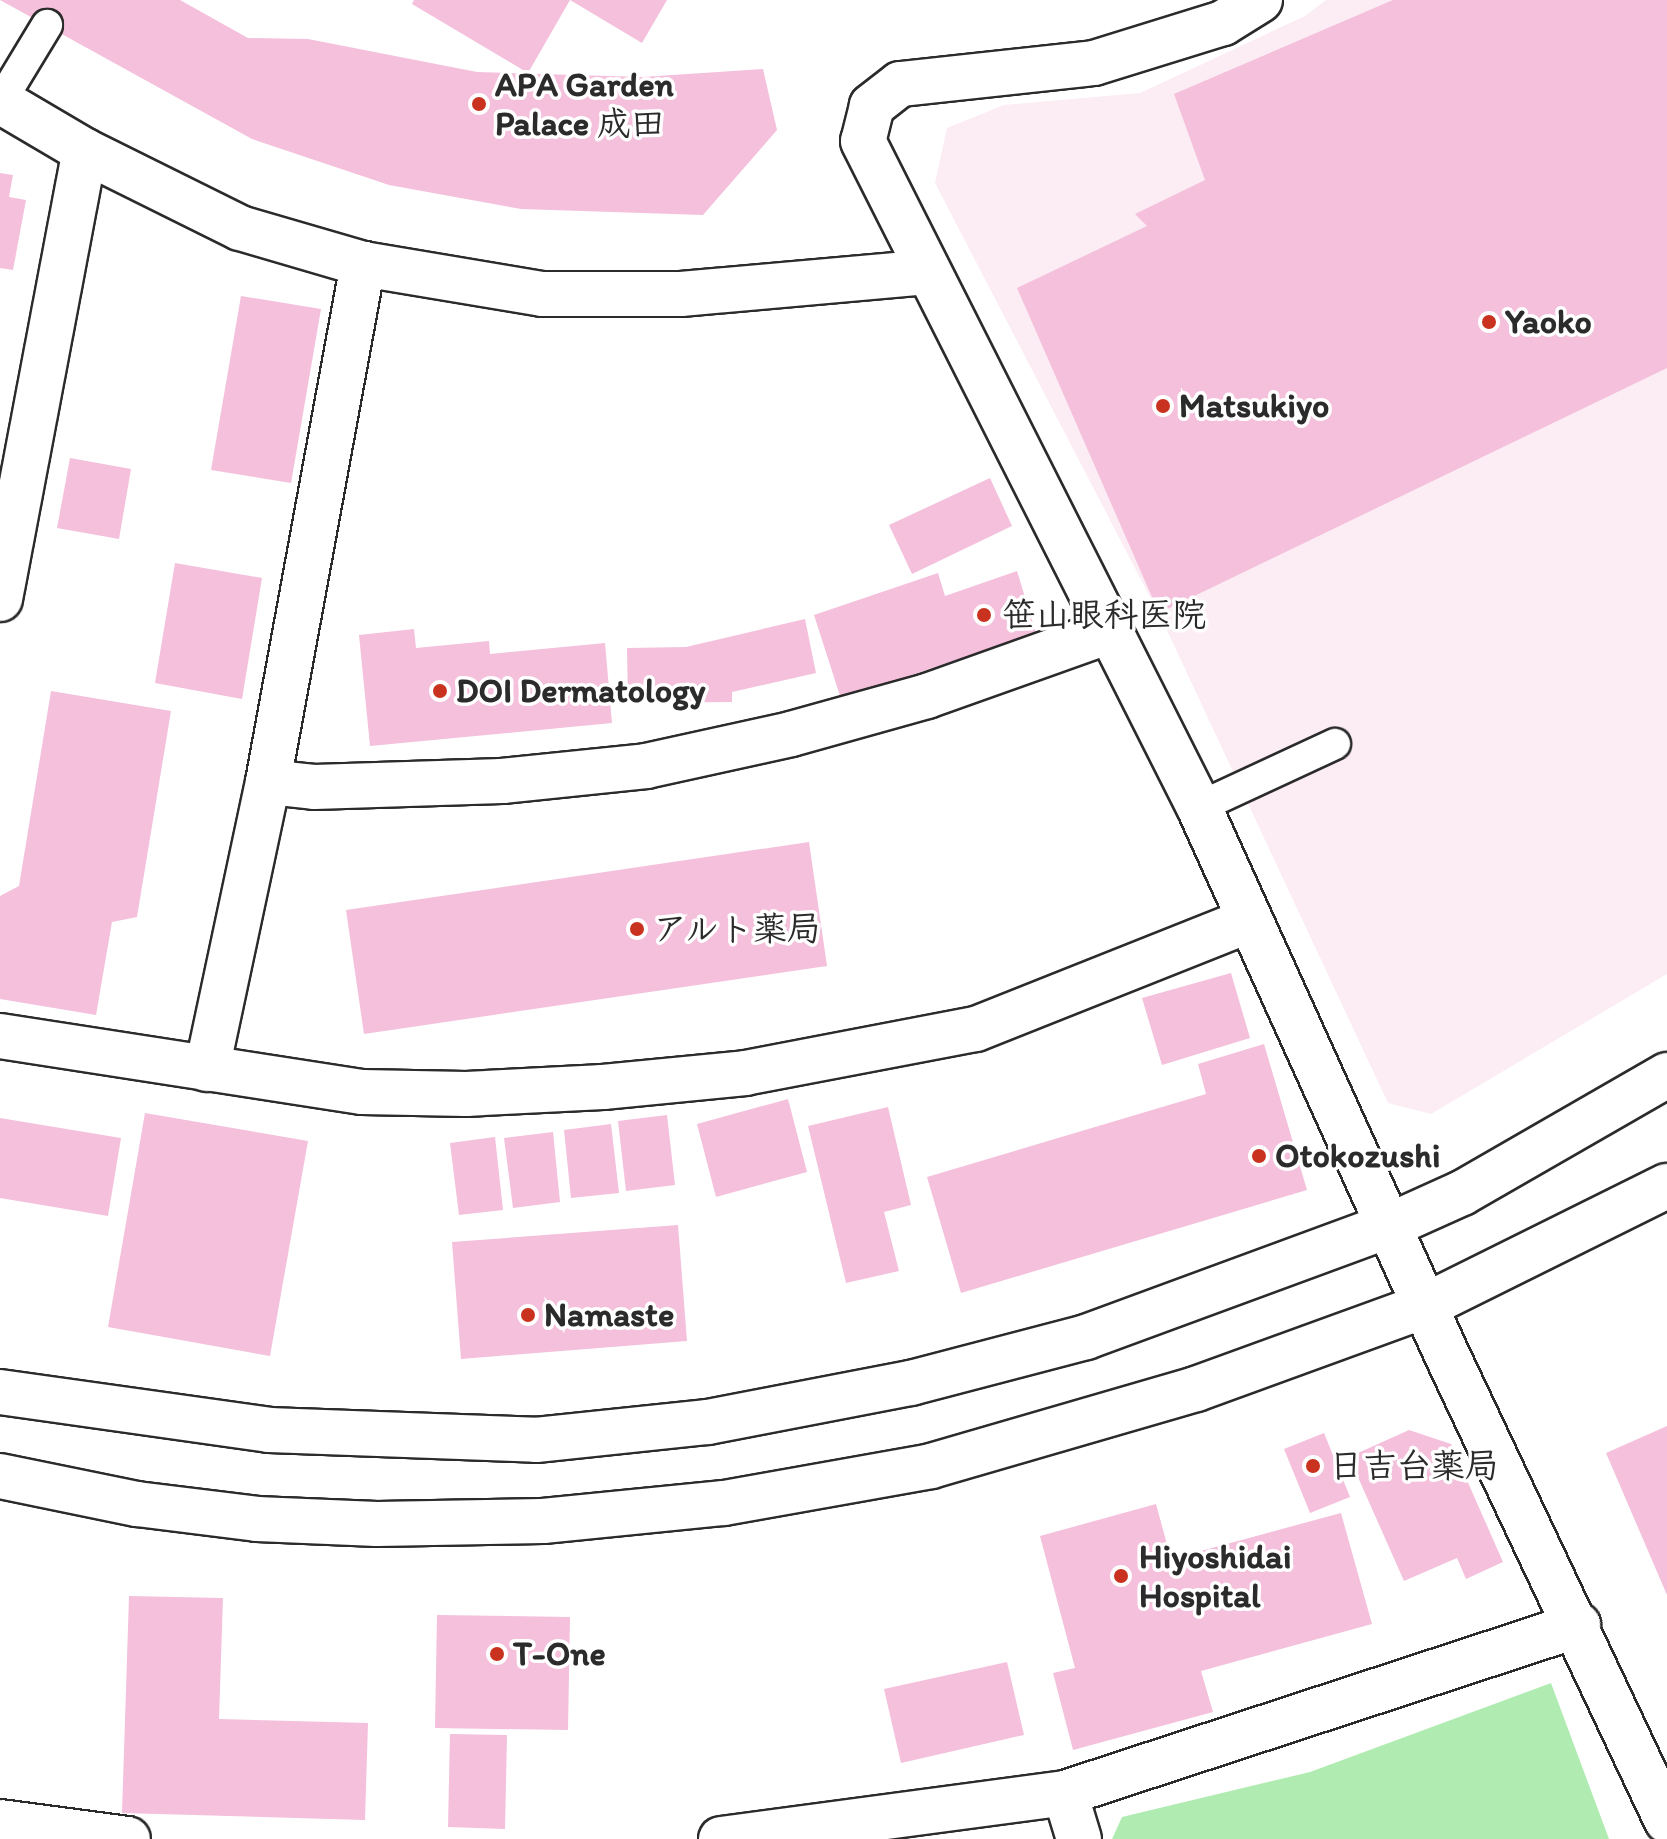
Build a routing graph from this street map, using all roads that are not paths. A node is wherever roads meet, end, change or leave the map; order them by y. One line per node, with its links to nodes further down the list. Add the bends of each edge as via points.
1 (1260, 0): 6 (street, via 1223,23 1094,63 900,84 872,106 863,141)
2 (47, 25): 3 (lane)
3 (0, 101): 4 (street)
4 (85, 151): 5 (street, via 240,228); 7 (street)
5 (363, 264): 6 (street, via 542,294 681,294); 10 (street)
6 (927, 272): 8 (street)
7 (0, 599)
8 (1110, 631): 10 (street, via 927,696 646,766 502,781 314,787); 11 (street)
9 (1335, 744): 11 (lane)
10 (268, 782): 14 (street)
11 (1199, 807): 12 (street)
12 (1247, 921): 14 (street, via 976,1029 745,1073 466,1094 362,1092); 17 (street)
13 (0, 1036): 14 (street)
14 (207, 1069)
15 (1667, 1075): 17 (street, via 1462,1193)
16 (1667, 1186): 18 (street)
17 (1391, 1225): 18 (street); 19 (street, via 1086,1337 911,1383 708,1422 536,1440 269,1430)
18 (1427, 1305): 20 (street, via 1196,1389 931,1466 724,1503 543,1521 377,1524 257,1519 137,1504); 21 (street)
19 (0, 1392)
20 (0, 1476)
21 (1578, 1625): 22 (street); 23 (street)
22 (1065, 1793): 26 (street); 27 (street)
23 (1667, 1821)
24 (0, 1822): 25 (street)
25 (100, 1838)
26 (721, 1839)
27 (1079, 1839)

